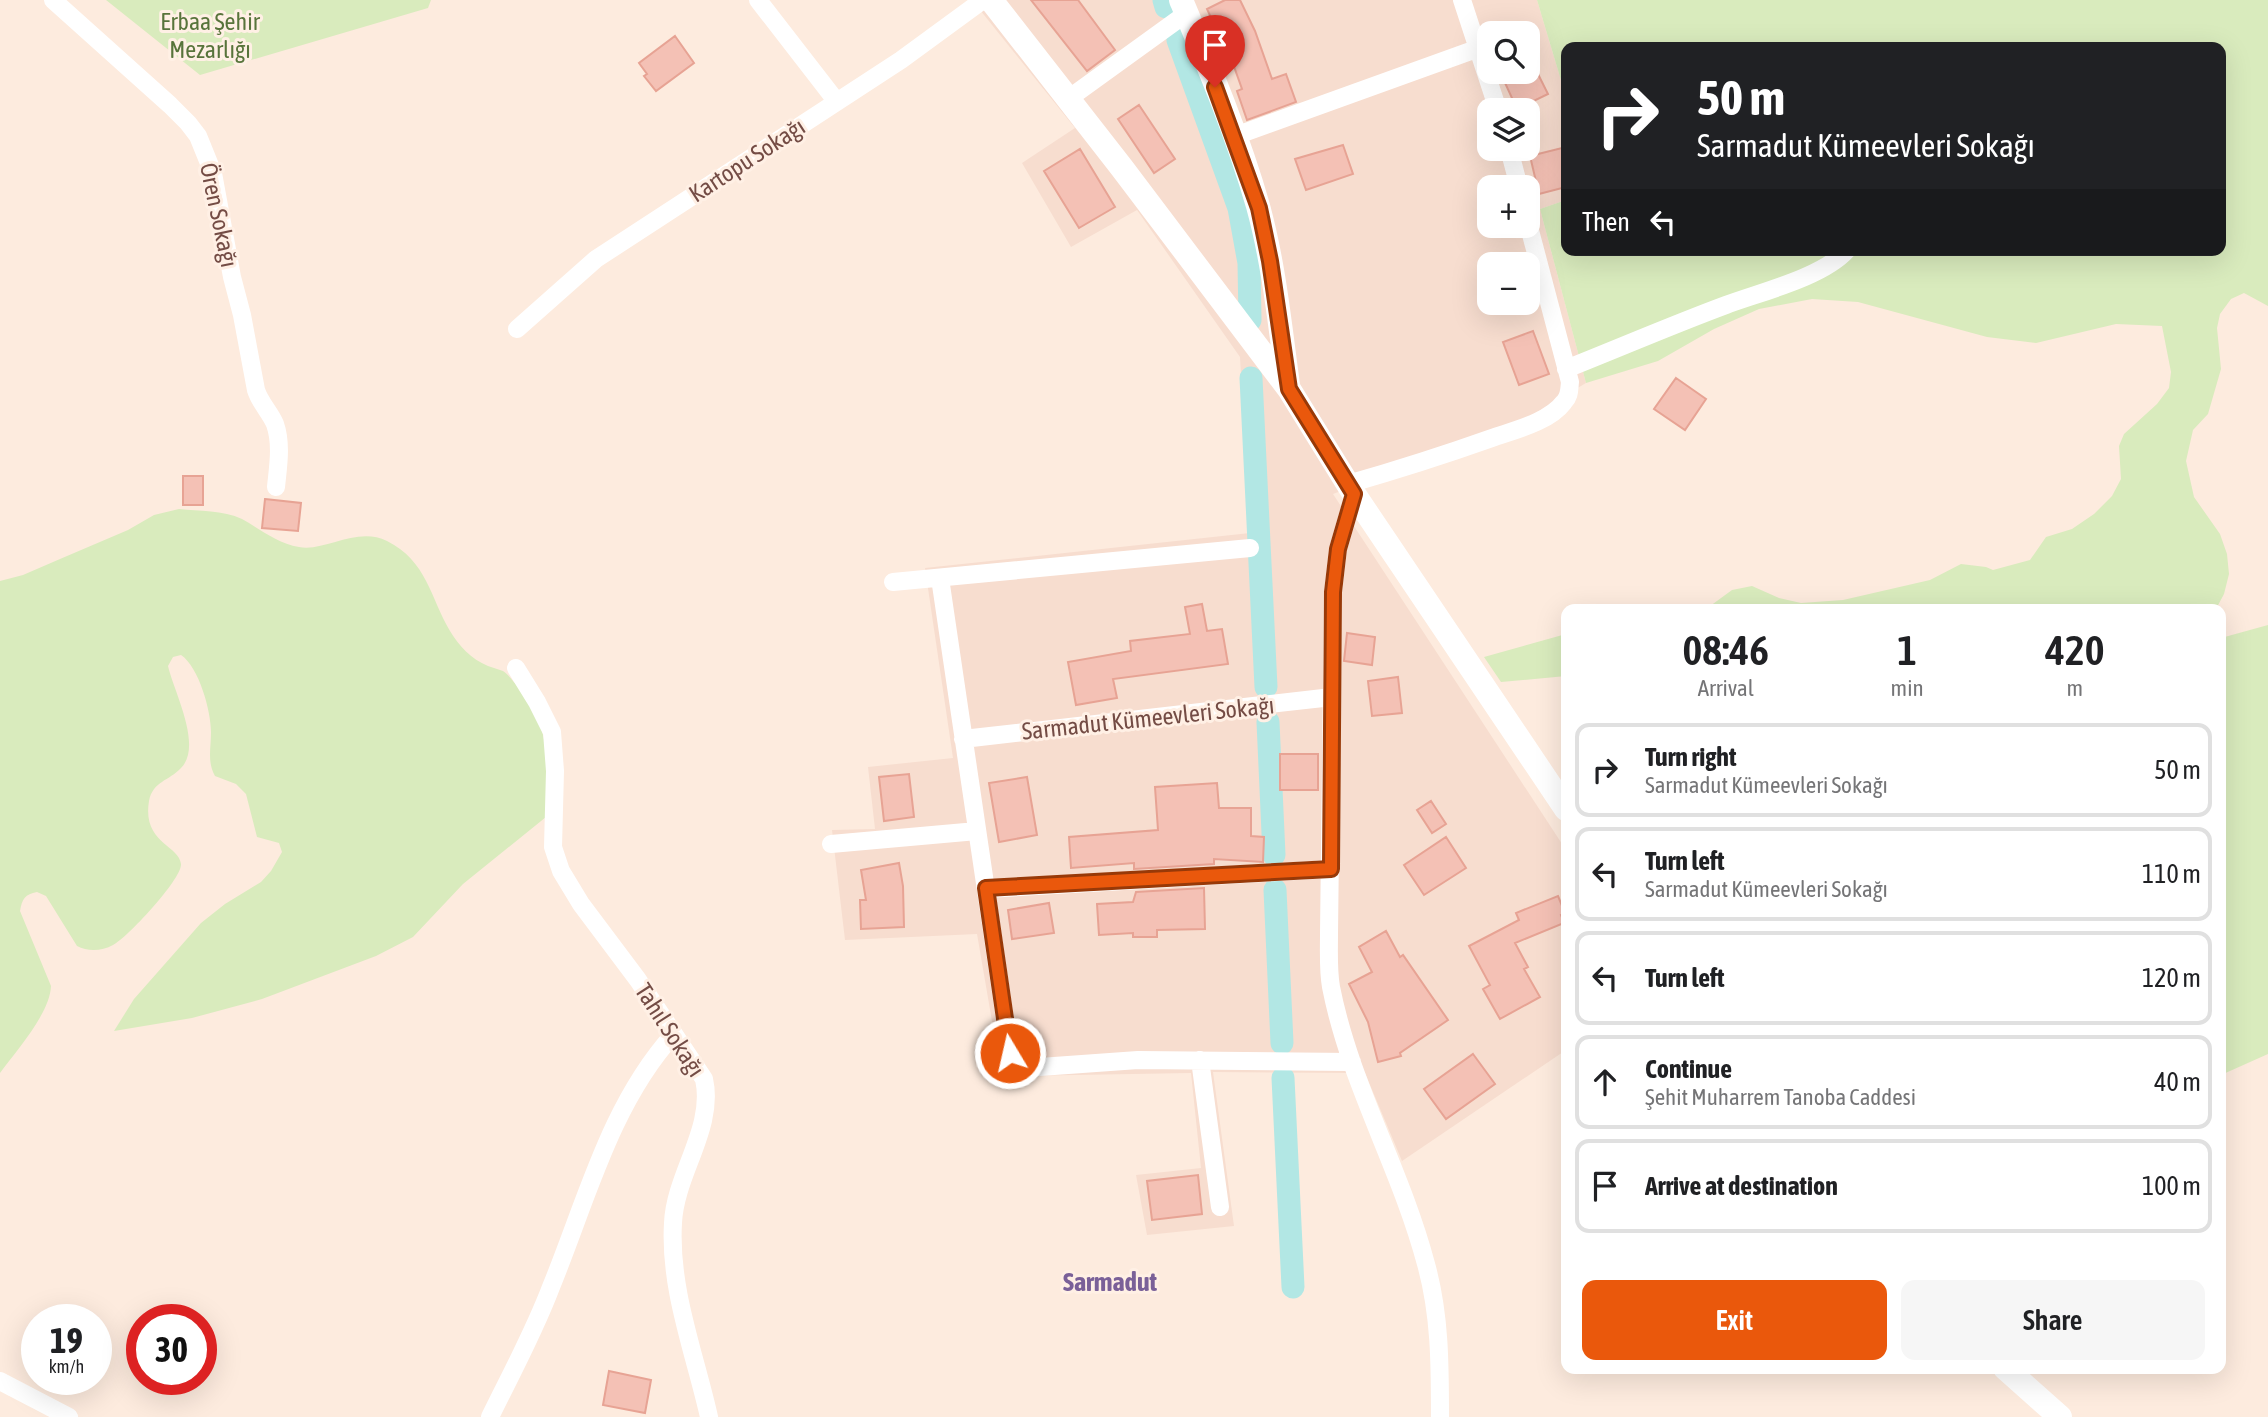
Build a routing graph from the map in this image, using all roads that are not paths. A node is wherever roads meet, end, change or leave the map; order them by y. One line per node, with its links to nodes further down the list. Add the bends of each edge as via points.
1 (53, 0): 17 (street, Ören Sokağı, via 188,123 208,158 256,390 275,424 279,455)
2 (758, 0): 10 (street)
3 (983, 0): 10 (street, Kartopu Sokağı)
4 (991, 0): 9 (main road)
5 (1462, 0): 7 (street)
6 (1184, 7): 9 (street); 11 (main road)
7 (1477, 42)
8 (1477, 49): 11 (street)
9 (1068, 99): 16 (main road)
10 (837, 102): 14 (street, Kartopu Sokağı, via 596,259)
11 (1235, 136): 16 (main road, via 1265,233)
12 (1532, 238): 15 (street)
13 (1842, 256): 15 (street, via 1815,272)
14 (517, 329)
15 (1566, 369): 18 (street, via 1569,395 1550,415)
16 (1289, 389): 18 (main road)
17 (276, 487)
18 (1351, 489): 23 (street, via 1333,592); 25 (main road)
19 (1250, 548): 20 (street)
20 (940, 578): 21 (street); 24 (street)
21 (893, 582)
22 (516, 668): 30 (street, Tahıl Sokağı, via 552,732 553,847 561,872)
23 (1332, 697): 24 (street, Sarmadut Kümeevleri Sokağı); 28 (street)
24 (963, 739): 26 (street)
25 (1561, 802)
26 (977, 831): 27 (street); 29 (street)
27 (831, 844)
28 (1331, 869): 29 (street); 32 (street, via 1331,985)
29 (986, 888): 31 (street, via 1010,1053 1017,1064 1026,1068)
30 (673, 1035): 37 (street, via 647,1065 618,1122 543,1309); 38 (street, Tahıl Sokağı, via 704,1079 707,1093 706,1110 678,1192 672,1246)
31 (1200, 1060): 32 (street); 33 (street)
32 (1352, 1062): 39 (street, via 1426,1265 1439,1336)
33 (1220, 1207)
34 (2012, 1374): 40 (main road)
35 (0, 1381): 36 (street)
36 (69, 1417)
37 (490, 1417)
38 (709, 1417)
39 (1440, 1417)
40 (2060, 1417)

